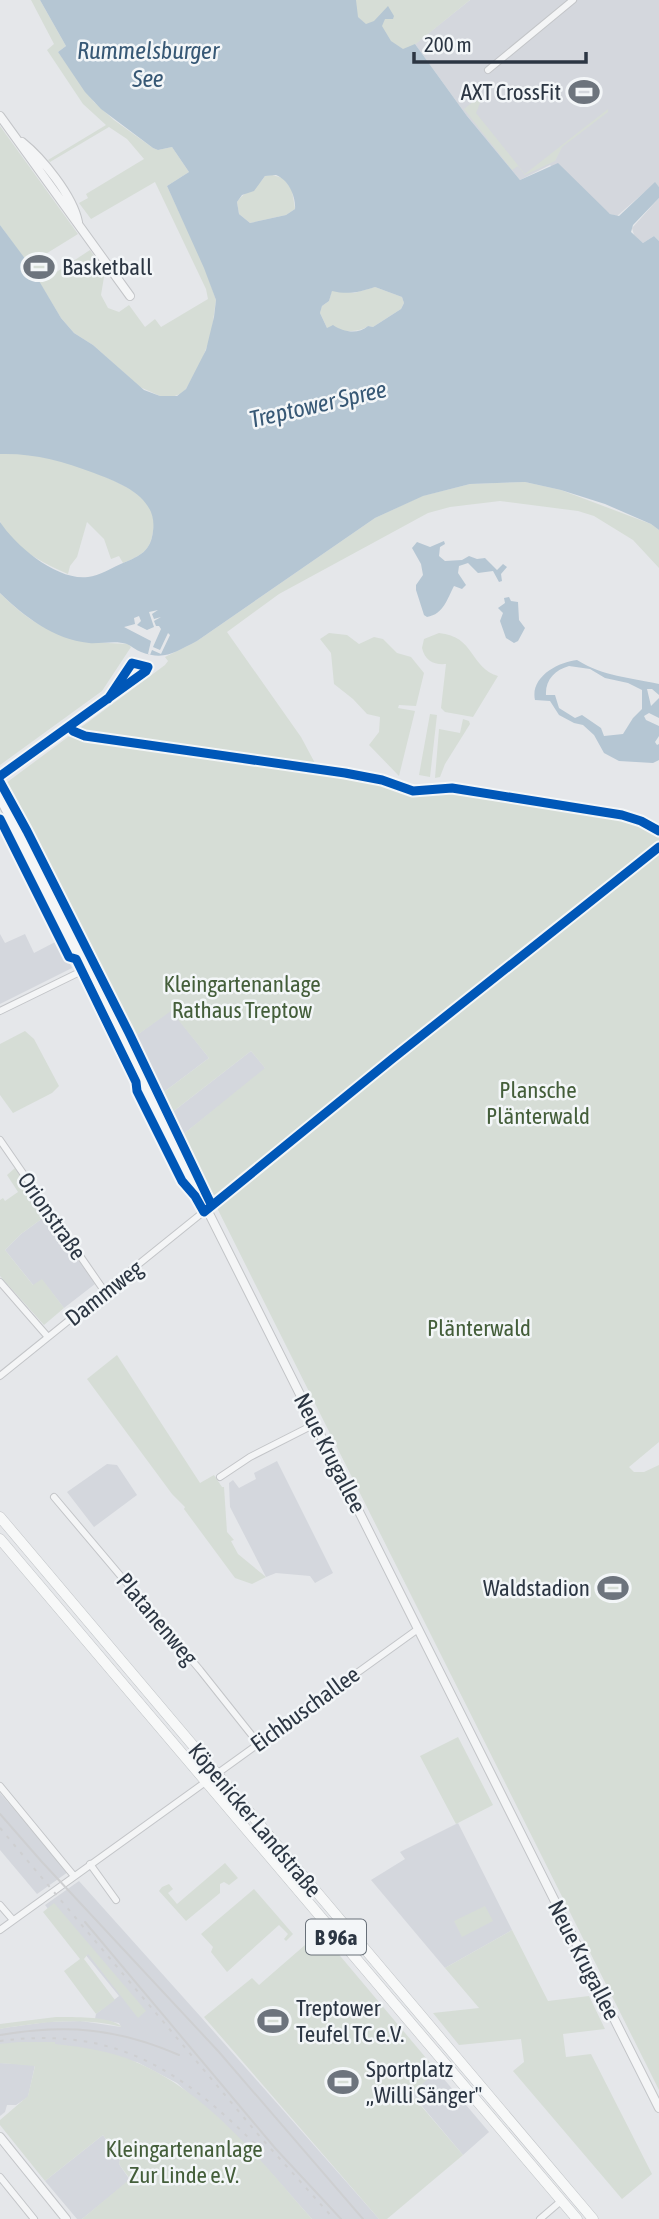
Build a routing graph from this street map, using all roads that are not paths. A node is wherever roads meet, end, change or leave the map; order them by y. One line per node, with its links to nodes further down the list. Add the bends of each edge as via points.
1 (573, 0): 2 (street)
2 (488, 70)
3 (0, 116): 4 (street, via 36,154 74,206 78,223)
4 (130, 296)
5 (108, 699): 5 (street, via 146,671 148,667 132,663); 6 (street)
6 (0, 776)
7 (0, 798): 8 (street, Neue Krugallee)
8 (86, 969): 9 (street); 11 (street, Neue Krugallee)
9 (0, 1011)
10 (0, 1140): 13 (street, Orionstraße)
11 (207, 1209): 13 (street, Dammweg); 16 (street, Neue Krugallee)
12 (0, 1282): 14 (street)
13 (105, 1292): 14 (street, Dammweg)
14 (48, 1337): 15 (street, Dammweg)
15 (0, 1376)
16 (315, 1424): 17 (street); 21 (street, Neue Krugallee)
17 (220, 1477)
18 (54, 1497): 22 (street, Platanenweg)
19 (0, 1517): 23 (main road, Köpenicker Landstraße / B 96a)
20 (0, 1539): 24 (main road, Köpenicker Landstraße / B 96a)
21 (418, 1629): 22 (street, Eichbuschallee); 32 (street, Neue Krugallee)
22 (258, 1743): 23 (street, Eichbuschallee)
23 (216, 1773): 24 (street, Eichbuschallee); 40 (main road, Köpenicker Landstraße / B 96a)
24 (205, 1782): 26 (street, Eichbuschallee); 35 (main road, Köpenicker Landstraße / B 96a)
25 (0, 1786): 27 (street)
26 (90, 1864): 27 (street, Eichbuschallee); 28 (street)
27 (74, 1876): 30 (street, Eichbuschallee)
28 (116, 1900)
29 (0, 1905): 30 (street)
30 (13, 1920): 31 (street, Eichbuschallee)
31 (0, 1930)
32 (659, 2108)
33 (1, 2140): 37 (street)
34 (0, 2177): 36 (street)
35 (561, 2201): 38 (street); 39 (main road, Köpenicker Landstraße / B 96a)
36 (34, 2219)
37 (66, 2219)
38 (540, 2219)
39 (577, 2219)
40 (593, 2219)

